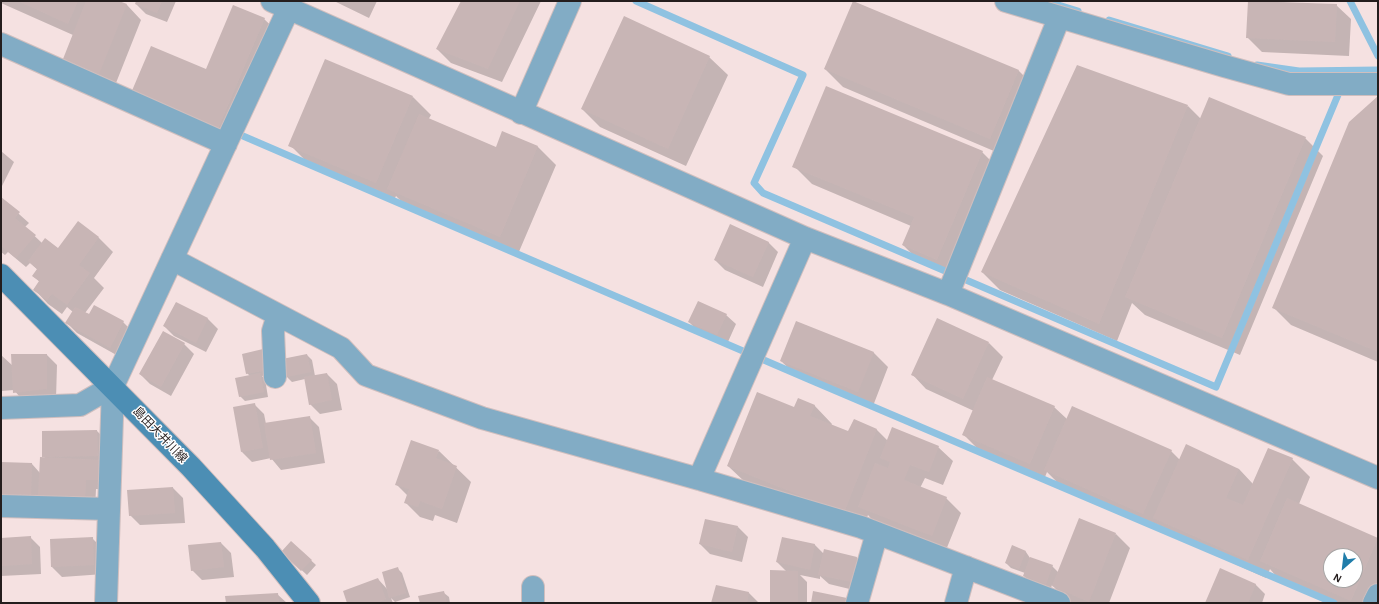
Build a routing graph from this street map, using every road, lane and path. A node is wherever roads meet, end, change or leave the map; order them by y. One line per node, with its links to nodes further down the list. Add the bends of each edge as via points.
1 (570, 1): 7 (street)
2 (1006, 1): 4 (street)
3 (281, 4): 7 (street); 8 (street)
4 (1059, 18): 6 (street, via 1289,84); 12 (street)
5 (1, 44): 8 (street)
6 (1378, 84)
7 (521, 113): 9 (street)
8 (226, 144): 10 (street)
9 (805, 238): 12 (street); 18 (street)
10 (172, 258): 13 (street); 15 (street)
11 (1, 276): 15 (main road, 島田大井川線)
12 (948, 294): 17 (street)
13 (278, 315): 14 (street, via 273,331); 18 (street, via 341,348 366,375 482,418)
14 (275, 378)
15 (113, 386): 16 (street, via 80,405); 20 (street); 25 (main road, 島田大井川線, via 265,548)
16 (1, 408)
17 (1378, 478)
18 (699, 479): 21 (street)
19 (1, 506): 20 (street)
20 (109, 509): 24 (street)
21 (877, 533): 22 (street); 26 (street)
22 (966, 567): 27 (street); 28 (street)
23 (1378, 595): 29 (street)
24 (106, 603)
25 (309, 603)
26 (857, 603)
27 (956, 603)
28 (1059, 603)
29 (1374, 603)

